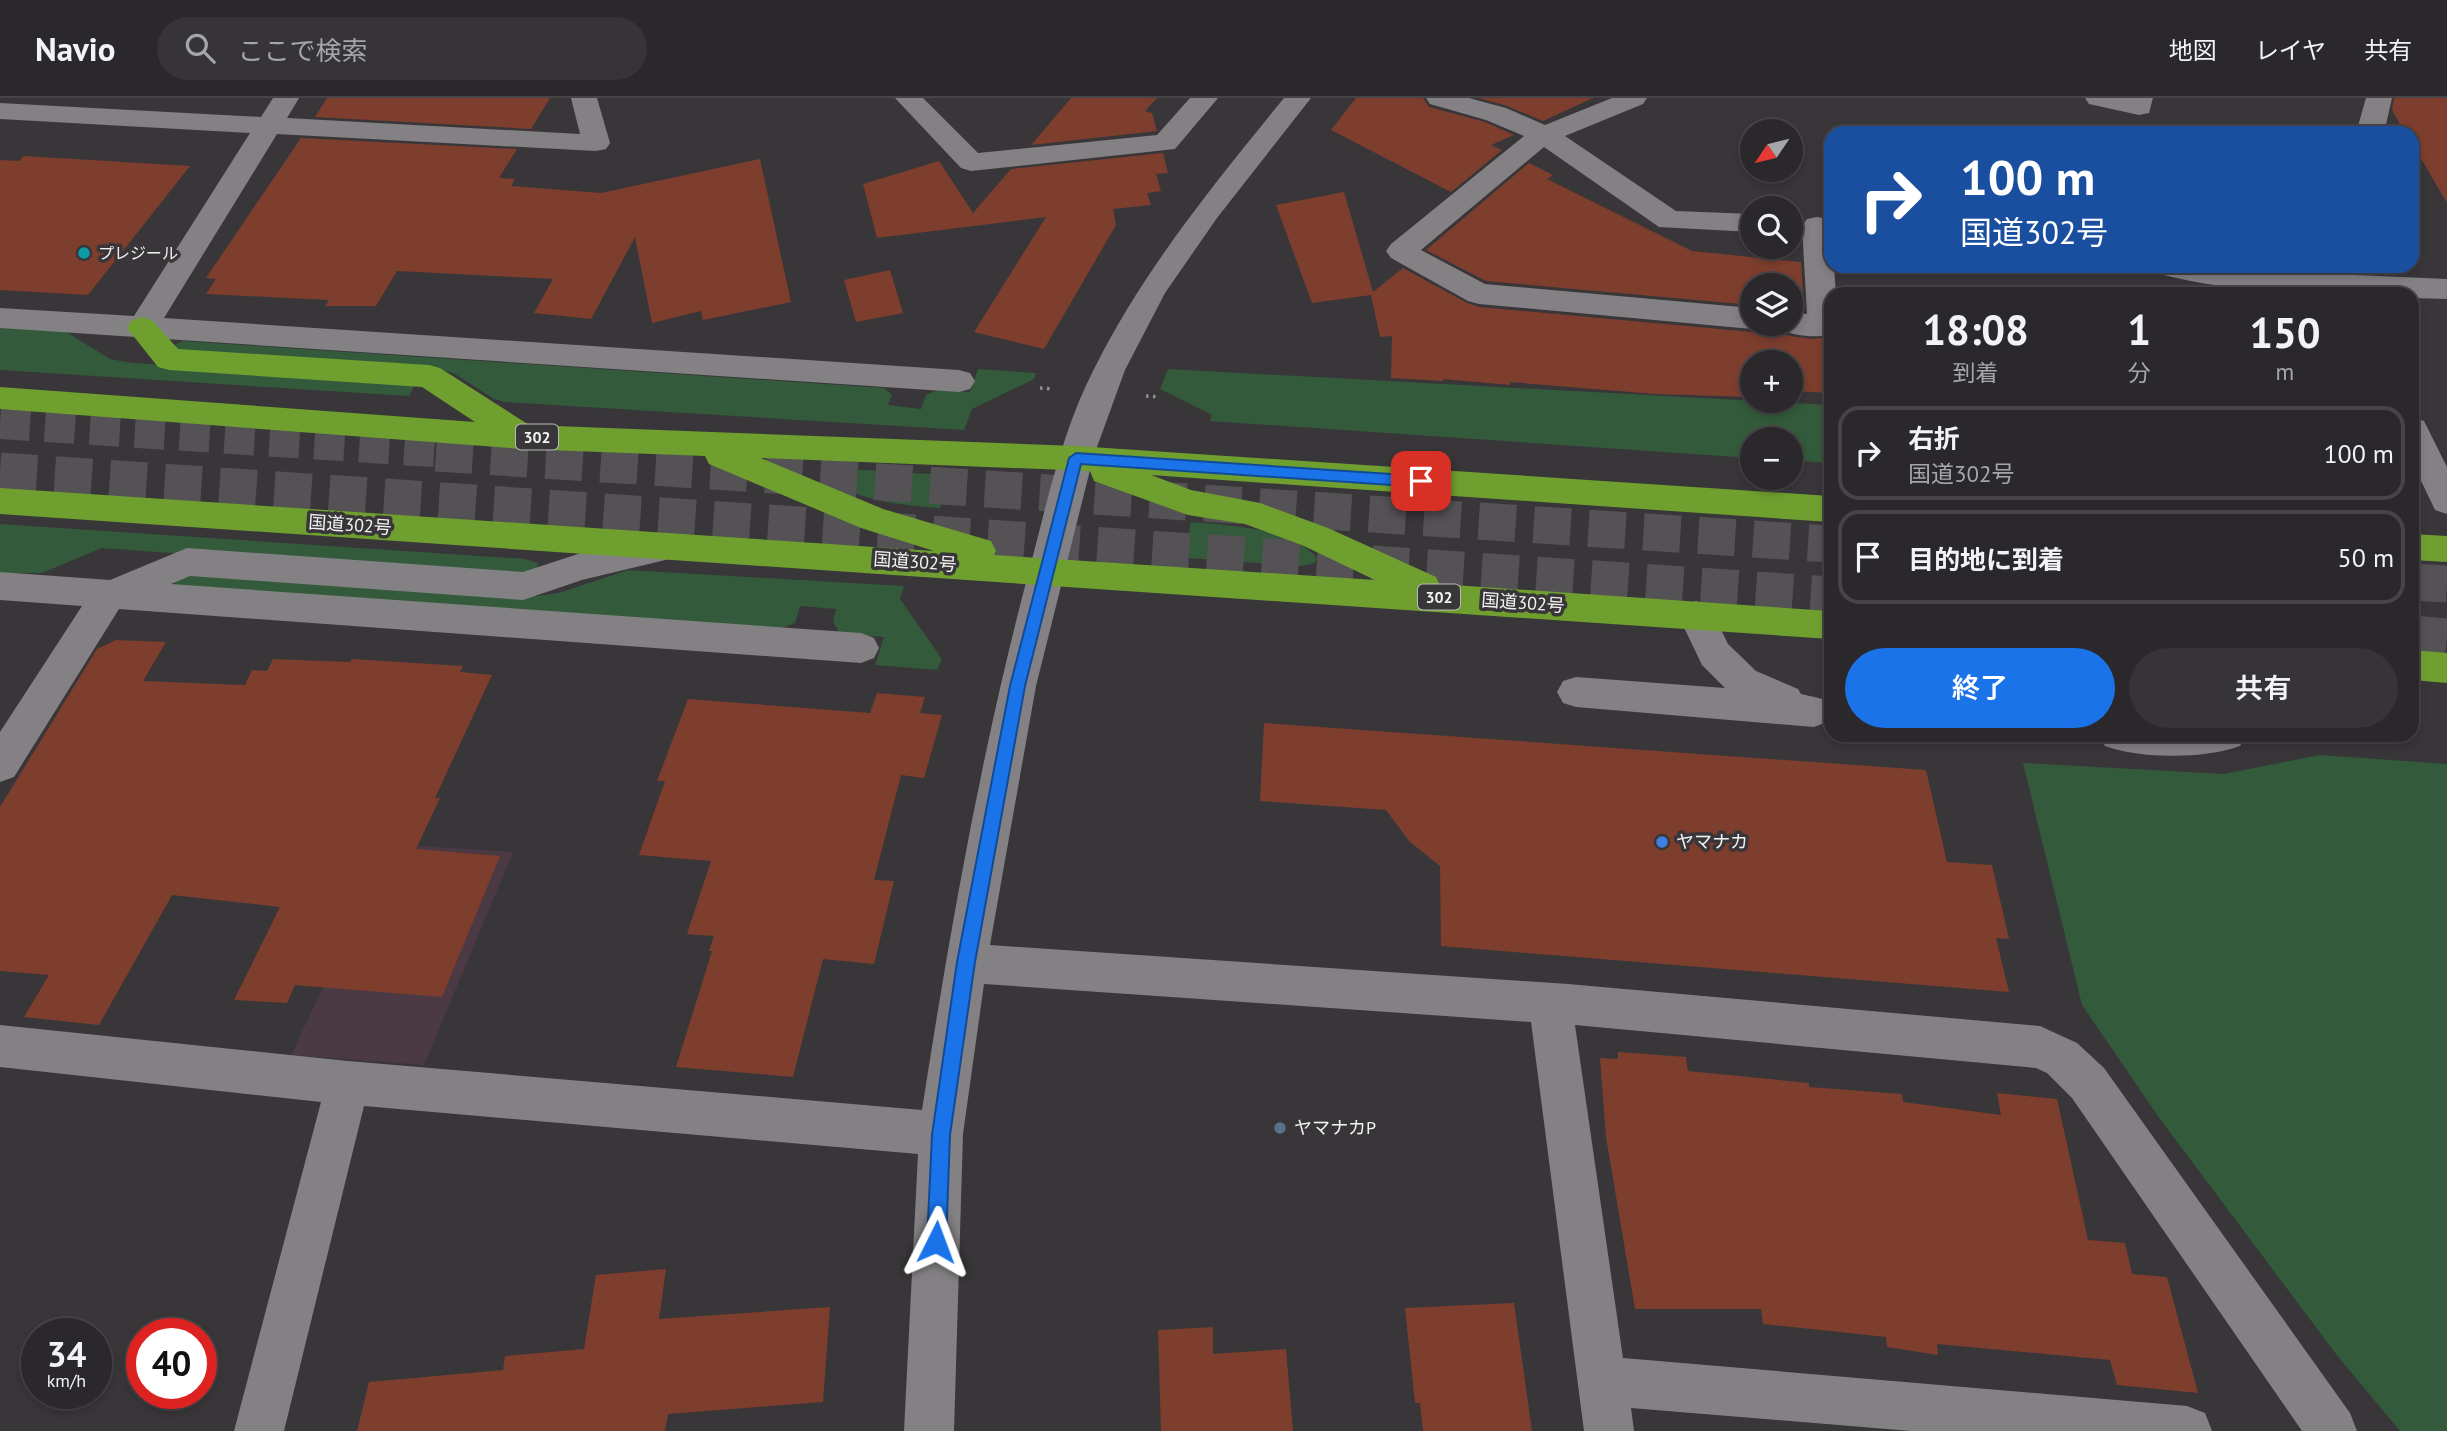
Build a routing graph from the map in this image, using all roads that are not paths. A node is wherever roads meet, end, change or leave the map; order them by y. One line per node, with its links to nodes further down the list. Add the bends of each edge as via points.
1 (286, 98): 13 (street)
2 (584, 98): 13 (street, via 596,144)
3 (908, 98): 4 (street, via 971,162 1165,143)
4 (1205, 98)
5 (1298, 98): 32 (street, via 1207,211 1152,290 1109,370)
6 (1439, 98): 15 (street, via 1496,114)
7 (1634, 98): 15 (street)
8 (2098, 98): 9 (street, via 2139,107)
9 (2140, 98)
10 (2379, 98): 14 (street)
11 (51, 106): 12 (street); 13 (street)
12 (0, 111)
13 (270, 126): 26 (street)
14 (2372, 126)
15 (1543, 134): 16 (street, via 1669,220); 24 (street, via 1401,251 1479,294)
16 (1740, 223)
17 (1813, 226): 25 (street, via 1823,326)
18 (2197, 273): 19 (street)
19 (2342, 282): 20 (street)
20 (2417, 287)
21 (2419, 287): 22 (street)
22 (2447, 289)
23 (0, 317): 26 (street)
24 (1740, 318)
25 (1803, 324)
26 (142, 328): 27 (street); 29 (highway, via 169,359 429,376)
27 (959, 382)
28 (0, 398): 29 (highway, 302)
29 (522, 437): 31 (highway, 302)
30 (2419, 443): 35 (street)
31 (675, 444): 32 (highway, 302); 40 (highway, via 742,462 873,519)
32 (1076, 458): 36 (highway, 302); 40 (street); 43 (highway, via 1188,502 1248,512 1304,533)
33 (2419, 499): 35 (street)
34 (0, 501): 37 (highway, 国道302号 / 302)
35 (2447, 501)
36 (1824, 509)
37 (670, 547): 40 (highway, 国道302号 / 302); 42 (street, via 523,586 187,562)
38 (2419, 547): 39 (highway)
39 (2447, 549)
40 (1047, 571): 43 (highway, 国道302号 / 302); 52 (street, via 1017,686)
41 (0, 586): 42 (street)
42 (108, 596): 46 (street); 51 (street)
43 (1445, 597): 44 (highway, 国道302号 / 302)
44 (1696, 615): 45 (highway, 国道302号 / 302); 50 (street, via 1715,654 1743,682)
45 (1824, 625)
46 (861, 648)
47 (2419, 665): 48 (highway)
48 (2447, 667)
49 (1576, 692): 50 (street)
50 (1822, 712)
51 (0, 765)
52 (966, 962): 53 (street); 56 (street)
53 (1550, 1003): 57 (street); 63 (street, via 2015,1044 2040,1047 2062,1058 2088,1083)
54 (0, 1046): 55 (street)
55 (348, 1083): 56 (street); 59 (street)
56 (941, 1135): 60 (street)
57 (1602, 1381): 58 (street); 61 (street)
58 (2011, 1422): 62 (street)
59 (259, 1431)
60 (929, 1431)
61 (1609, 1431)
62 (2187, 1431)
63 (2332, 1431)

